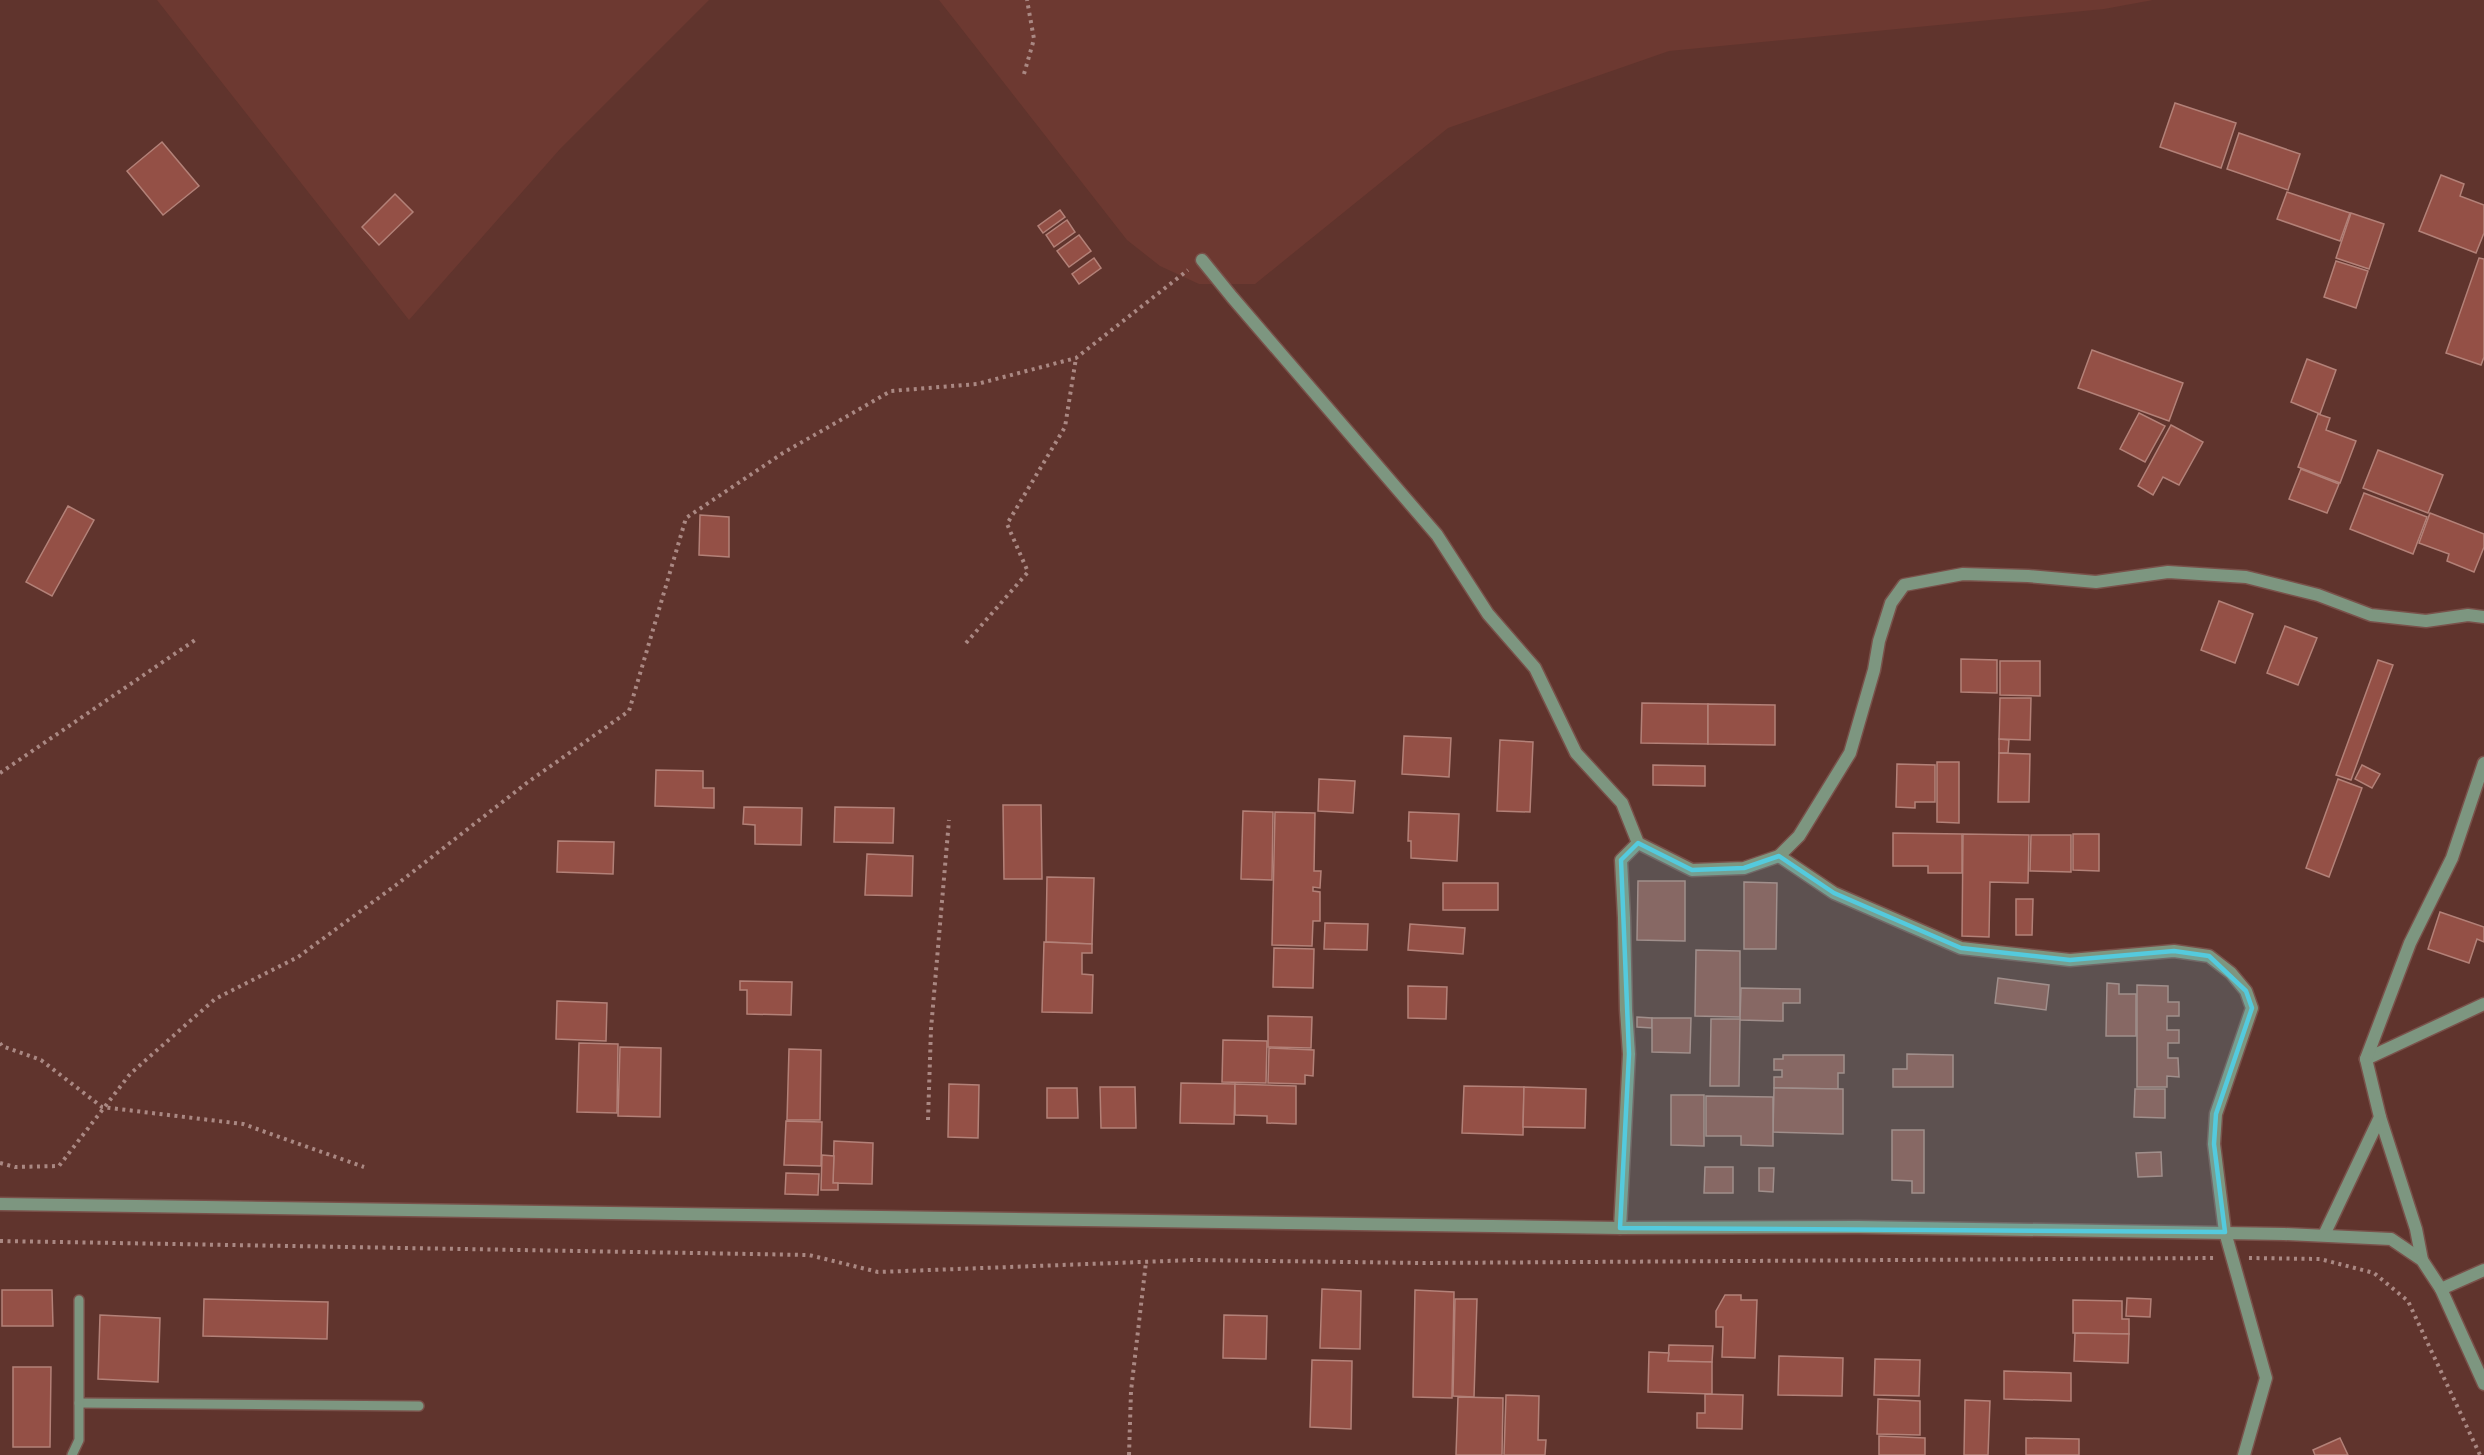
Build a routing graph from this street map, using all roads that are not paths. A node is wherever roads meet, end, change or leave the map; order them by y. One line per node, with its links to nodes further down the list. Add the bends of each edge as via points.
1 (1202, 260): 4 (street, via 1437,535 1488,614 1535,668 1576,753 1622,803)
2 (2484, 617): 5 (street, via 2468,615 2426,621 2371,615 2318,595 2247,577 2168,572 2096,582 1963,574 1904,585 1892,603 1879,641 1850,753 1799,836)
3 (2484, 763): 7 (street, via 2452,858 2410,943)
4 (1638, 843): 5 (street, via 1692,870 1744,868); 10 (street, via 1621,860 1629,1054)
5 (1779, 856): 11 (street, via 1834,893 1961,948 2070,960 2174,951 2209,956 2231,973 2253,1008 2216,1114 2214,1144)
6 (2484, 1004): 7 (street)
7 (2366, 1059): 8 (street)
8 (2380, 1117): 12 (street); 13 (street)
9 (0, 1204): 10 (street)
10 (1620, 1228): 11 (street)
11 (2224, 1232): 12 (street); 21 (street, via 2266,1378)
12 (2324, 1235): 13 (street, via 2391,1239)
13 (2422, 1260): 15 (street)
14 (2484, 1270): 15 (street)
15 (2441, 1289): 17 (street)
16 (79, 1300): 18 (lane)
17 (2484, 1384)
18 (79, 1403): 19 (lane); 20 (lane, via 79,1440)
19 (419, 1406)
20 (72, 1455)
21 (2244, 1455)

